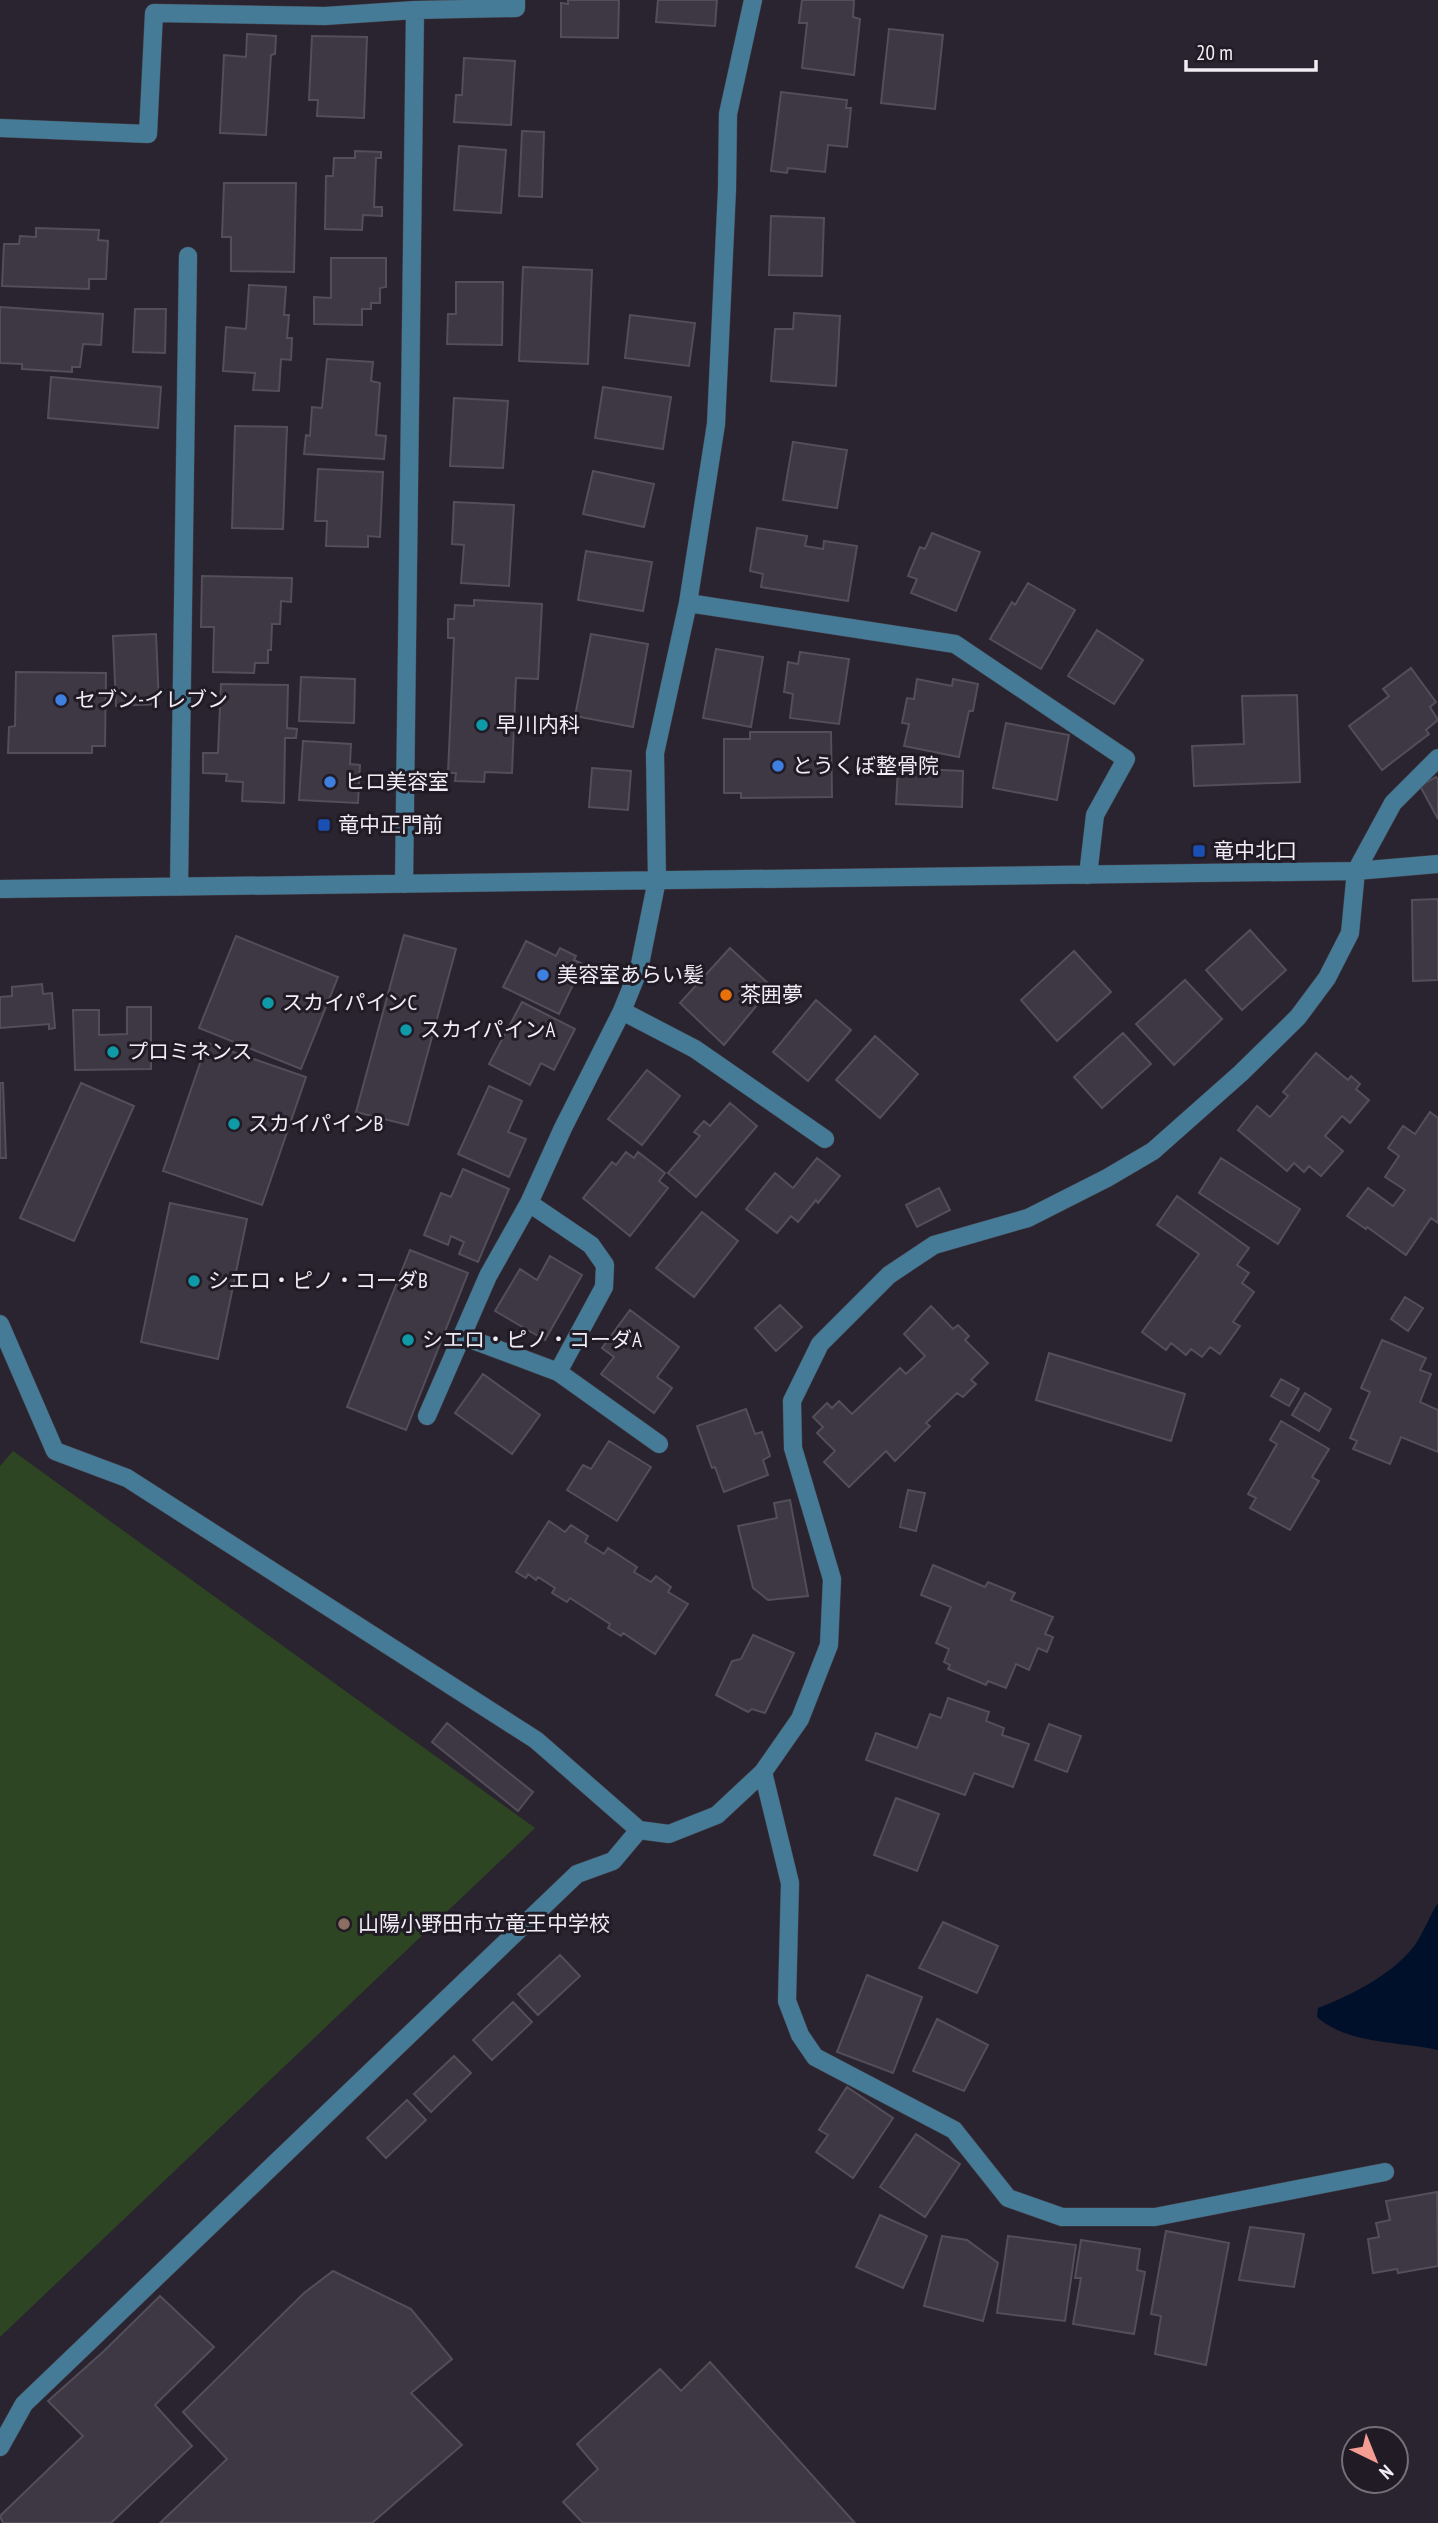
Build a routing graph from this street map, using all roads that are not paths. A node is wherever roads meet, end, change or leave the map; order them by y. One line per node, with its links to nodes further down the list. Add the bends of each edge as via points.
1 (516, 0): 4 (street, via 516,8)
2 (753, 0): 7 (street, via 728,114 716,424)
3 (324, 8): 4 (street); 5 (street, via 154,13 148,134)
4 (415, 10): 13 (street)
5 (0, 128)
6 (188, 256): 14 (street)
7 (688, 603): 11 (street, via 955,644 1126,759 1096,815); 12 (street, via 655,753)
8 (1438, 758): 10 (street, via 1393,803)
9 (1438, 864): 10 (street)
10 (1356, 871): 11 (street); 24 (street, via 1350,933 1327,978 1298,1017 1153,1151 1028,1218 934,1245 889,1275 820,1344 792,1401 793,1448 832,1579 829,1645 800,1719)
11 (1088, 875): 12 (street)
12 (657, 880): 13 (street); 16 (street, via 639,969)
13 (404, 884): 14 (street)
14 (179, 887): 15 (street)
15 (0, 889)
16 (622, 1012): 17 (street, via 695,1049); 18 (street)
17 (825, 1139)
18 (529, 1203): 20 (street, via 488,1276); 21 (street, via 591,1245 605,1265 604,1287)
19 (0, 1324): 25 (street, via 55,1451 127,1478 536,1740)
20 (462, 1336): 21 (street); 22 (street)
21 (558, 1373): 23 (street)
22 (427, 1416)
23 (659, 1444)
24 (763, 1772): 25 (street, via 717,1815 669,1834); 26 (street, via 790,1883 787,2001 800,2035 815,2057 954,2130 1008,2198 1062,2217 1155,2217)
25 (639, 1830): 27 (street, via 613,1861 576,1874 24,2404)
26 (1385, 2172)
27 (0, 2446)

